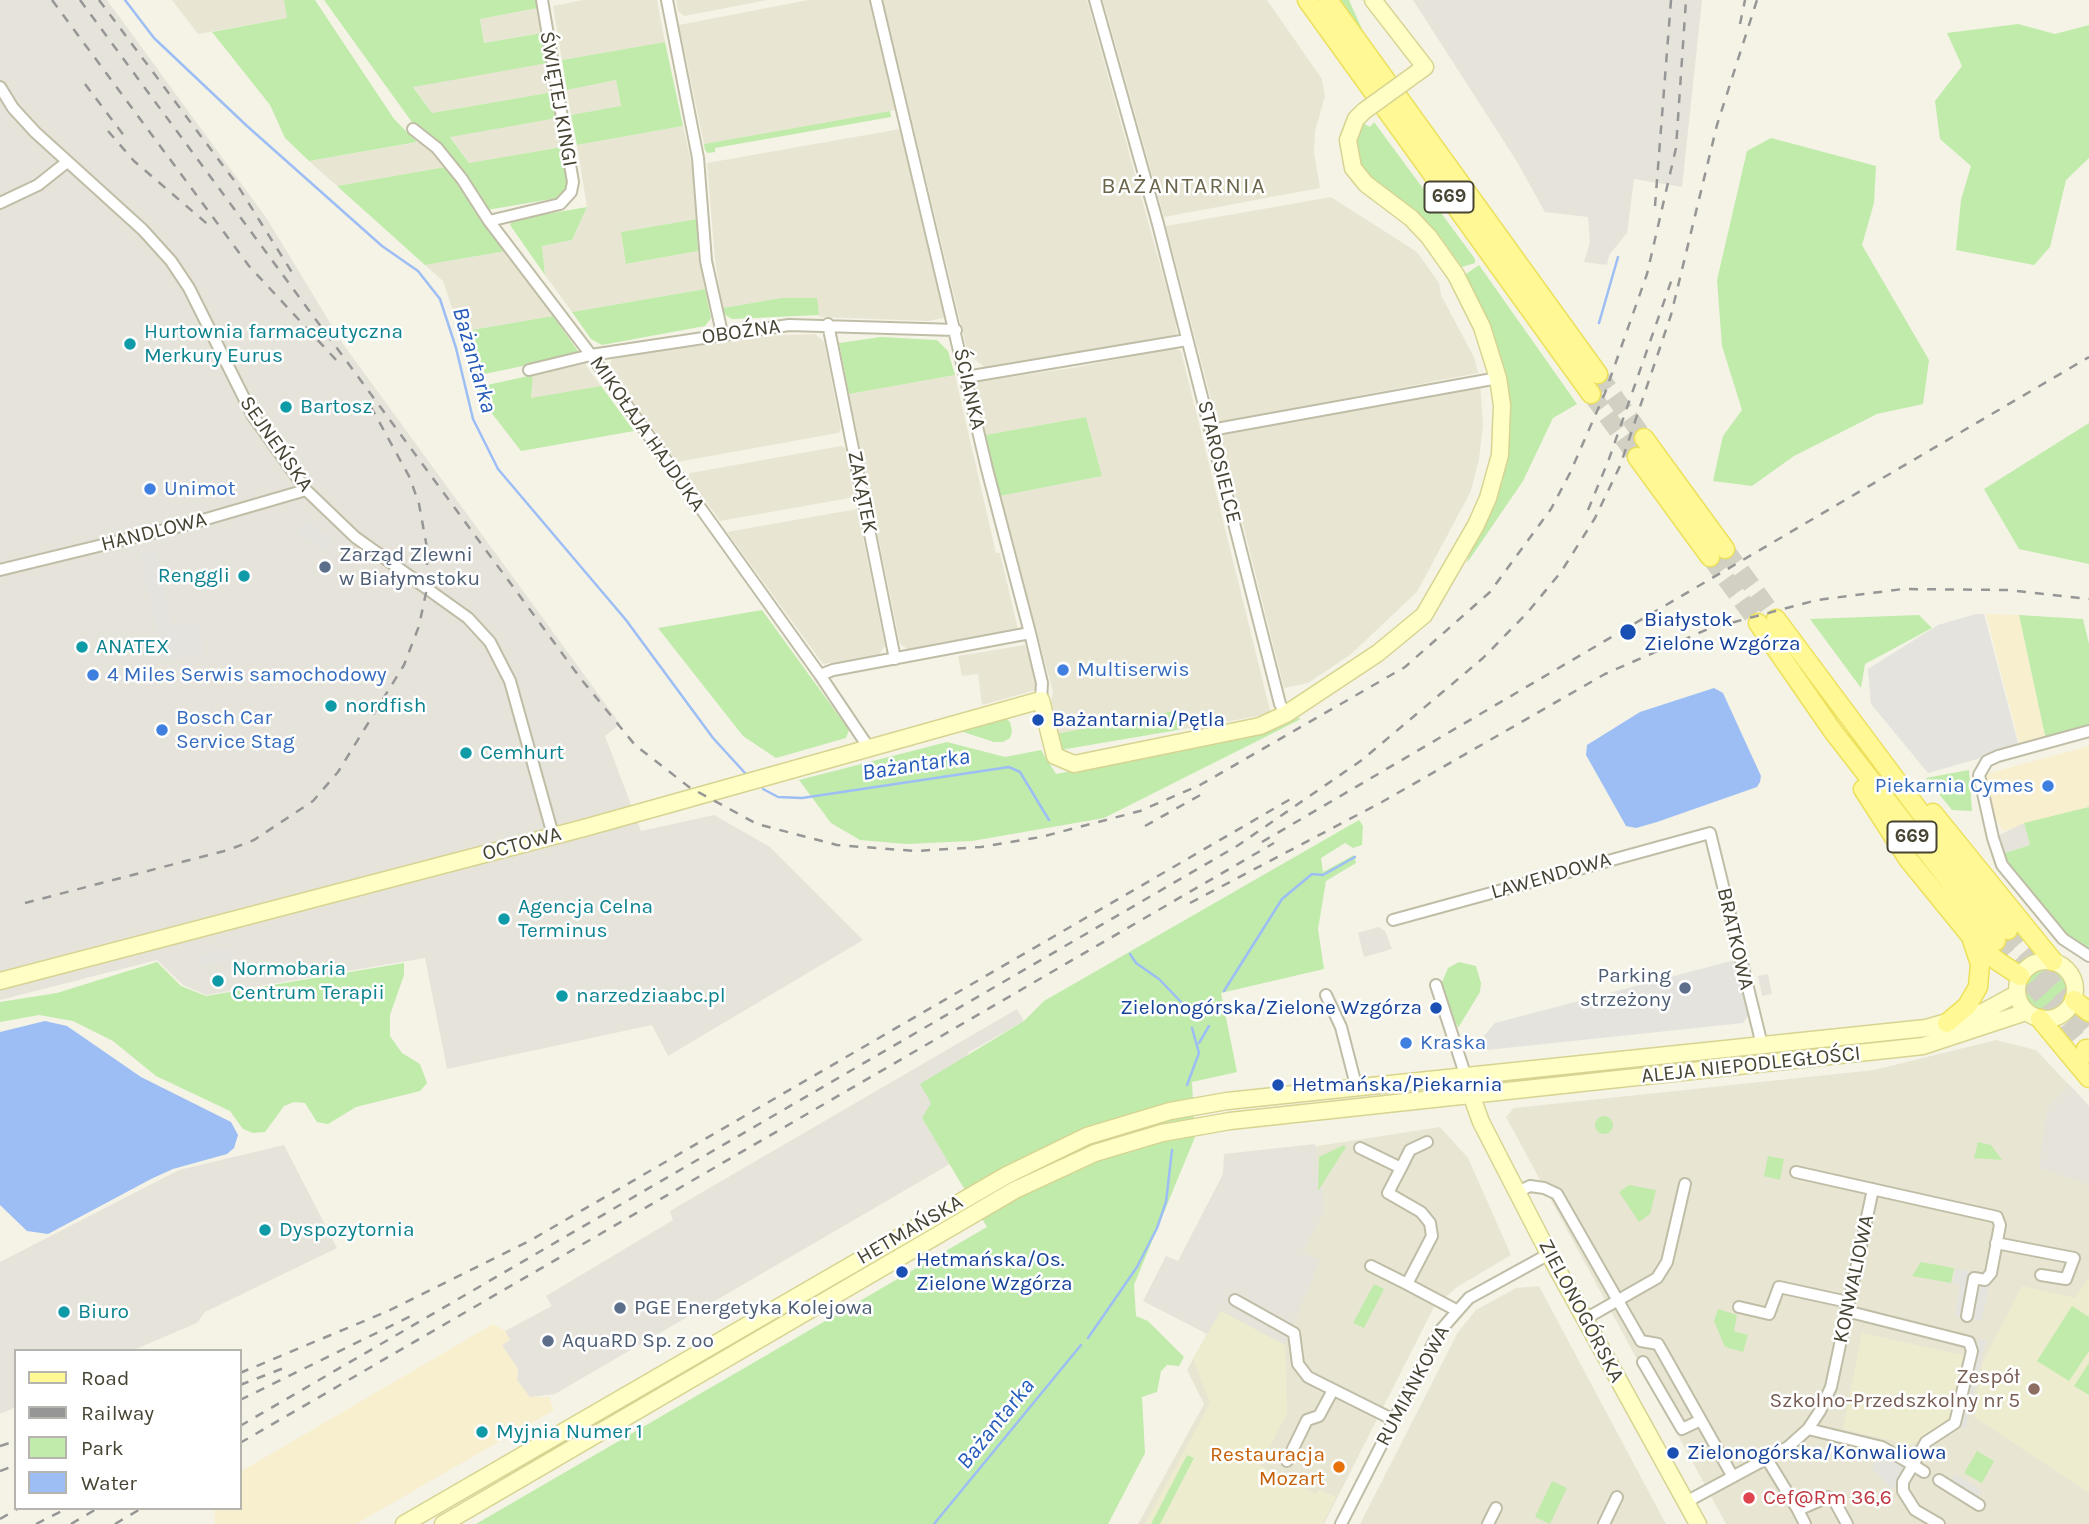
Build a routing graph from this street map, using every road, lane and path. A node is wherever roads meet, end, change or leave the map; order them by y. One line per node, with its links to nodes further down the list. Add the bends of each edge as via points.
1 (541, 0): 12 (street, ŚWIĘTEJ KINGI, via 573,182 571,192 560,204)
2 (667, 0): 15 (street, via 698,158 706,261)
3 (876, 0): 14 (street, ŚCIANKA)
4 (1095, 0): 16 (street, STAROSIELCE)
5 (1307, 0): 22 (main road, 669)
6 (1328, 0): 19 (main road, 669)
7 (1373, 0): 21 (main road, bridge, via 1425,67 1356,119 1348,140 1353,168 1366,184 1411,218 1444,256 1482,327)
8 (0, 87): 10 (street, SEJNEŃSKA, via 13,108)
9 (413, 130): 12 (street, MIKOŁAJA HAJDUKA, via 437,148)
10 (67, 162): 11 (street, via 27,192); 26 (street, SEJNEŃSKA, via 171,261 253,416)
11 (0, 203)
12 (489, 220): 17 (street, MIKOŁAJA HAJDUKA)
13 (828, 324): 14 (street, OBOŹNA); 15 (street, OBOŹNA); 31 (street, ZAKĄTEK)
14 (956, 330): 20 (street, ŚCIANKA)
15 (722, 333): 17 (street, OBOŹNA)
16 (1187, 340): 20 (street); 23 (street, STAROSIELCE)
17 (591, 355): 18 (street, OBOŹNA); 32 (street, MIKOŁAJA HAJDUKA)
18 (529, 370)
19 (1598, 373)
20 (966, 377): 30 (street, ŚCIANKA)
21 (1498, 378): 23 (street); 34 (main road, via 1503,428 1496,473 1476,525 1442,588 1407,631)
22 (1591, 394)
23 (1211, 430): 34 (street, STAROSIELCE)
24 (1644, 438): 25 (main road, via 1718,553)
25 (1637, 457)
26 (306, 490): 27 (street, HANDLOWA); 40 (street, SEJNEŃSKA, via 355,537 468,618 490,642 510,681)
27 (0, 570)
28 (1776, 619): 37 (main road, 669)
29 (1758, 623): 35 (main road, 669)
30 (1030, 633): 31 (street); 33 (street, ŚCIANKA, via 1042,683)
31 (895, 659): 32 (street)
32 (820, 675): 38 (street, MIKOŁAJA HAJDUKA)
33 (1041, 700): 34 (main road, ŚCIANKA, via 1055,756 1074,764 1260,726); 38 (main road, OCTOWA)
34 (1286, 714)
35 (1832, 730): 37 (main road, 669, via 2002,935); 42 (main road, via 1894,839)
36 (2089, 731): 43 (street, via 1998,756 1982,767 1980,787 2003,866 2063,939)
37 (1860, 732): 44 (main road, via 1903,775)
38 (869, 748): 40 (main road, OCTOWA)
39 (1710, 834): 41 (street, LAWENDOWA); 56 (street, BRATKOWA)
40 (553, 835): 48 (main road, OCTOWA)
41 (1393, 920)
42 (1969, 934): 47 (main road); 55 (main road, via 1980,964 1978,987 1967,1006)
43 (2089, 956)
44 (2053, 961): 45 (main road); 47 (main road, via 2030,965)
45 (2070, 973): 46 (main road); 50 (main road)
46 (2089, 974)
47 (2020, 976): 51 (main road)
48 (0, 981)
49 (1436, 985): 57 (street)
50 (2079, 991): 53 (main road); 54 (main road, via 2061,1016)
51 (2016, 994): 54 (main road); 55 (main road, ALEJA NIEPODLEGŁOŚCI, via 1983,1012)
52 (1326, 995): 59 (street, via 1342,1027)
53 (2089, 1012)
54 (2033, 1016): 58 (main road); 60 (main road, ALEJA NIEPODLEGŁOŚCI, via 1899,1049)
55 (1947, 1023): 56 (main road, ALEJA NIEPODLEGŁOŚCI)
56 (1762, 1045): 57 (main road, ALEJA NIEPODLEGŁOŚCI)
57 (1466, 1077): 59 (main road, HETMAŃSKA); 60 (main road, ZIELONOGÓRSKA)
58 (2089, 1079)
59 (1357, 1089): 61 (main road, HETMAŃSKA)
60 (1471, 1096): 62 (main road, HETMAŃSKA); 69 (main road, ZIELONOGÓRSKA)
61 (1227, 1101): 62 (main road); 84 (main road, HETMAŃSKA, via 1170,1111 1069,1144 1007,1175)
62 (1230, 1121): 85 (main road, HETMAŃSKA, via 1162,1133 1095,1153 1015,1190)
63 (1427, 1142): 65 (street, via 1409,1150)
64 (1360, 1148): 65 (street)
65 (1401, 1168): 74 (street, via 1388,1194 1421,1212 1430,1223 1432,1236)
66 (1796, 1172): 68 (street)
67 (1685, 1184): 76 (street, via 1667,1262 1657,1278)
68 (1873, 1189): 70 (street, via 1992,1215 2000,1221); 78 (street, KONWALIOWA)
69 (1517, 1192): 71 (main road, ZIELONOGÓRSKA); 76 (street, via 1531,1186 1558,1194)
70 (1996, 1243): 73 (street, via 2074,1258 2066,1279); 80 (street, via 1988,1277 1974,1278)
71 (1549, 1254): 79 (street, RUMIANKOWA, via 1469,1298); 81 (main road, ZIELONOGÓRSKA)
72 (1371, 1266): 74 (street)
73 (2041, 1275)
74 (1407, 1284): 79 (street)
75 (1234, 1300): 83 (street, via 1294,1334 1298,1364 1308,1377)
76 (1618, 1300): 81 (street); 87 (street, via 1641,1341 1658,1344)
77 (1740, 1307): 78 (street, via 1769,1314 1779,1287)
78 (1847, 1307): 88 (street, KONWALIOWA, via 1831,1387); 91 (street, via 1962,1338 1972,1346 1955,1423 1926,1442)
79 (1456, 1310): 86 (street, RUMIANKOWA, via 1439,1332)
80 (1967, 1316)
81 (1585, 1319): 96 (main road, ZIELONOGÓRSKA)
82 (1643, 1362): 87 (street, via 1682,1429)
83 (1333, 1390): 86 (street); 90 (street, via 1318,1416 1307,1420)
84 (621, 1398): 85 (main road); 100 (main road, HETMAŃSKA)
85 (631, 1415): 101 (main road, HETMAŃSKA)
86 (1394, 1420): 102 (street, RUMIANKOWA)
87 (1701, 1420): 93 (street)
88 (1808, 1429): 89 (street, KONWALIOWA); 91 (street, via 1882,1447)
89 (1767, 1459): 93 (street, KONWALIOWA); 99 (street)
90 (1287, 1461)
91 (1913, 1465): 92 (street); 108 (street, via 1903,1492 1914,1510)
92 (1924, 1472)
93 (1733, 1477): 96 (street, KONWALIOWA)
94 (1938, 1480): 97 (street)
95 (1617, 1497): 104 (street)
96 (1686, 1502): 105 (main road, ZIELONOGÓRSKA)
97 (1979, 1506)
98 (1496, 1508): 103 (street)
99 (1798, 1510): 106 (street); 107 (street, via 1828,1497)
100 (404, 1524)
101 (443, 1524)
102 (1341, 1524)
103 (1488, 1524)
104 (1604, 1524)
105 (1698, 1524)
106 (1805, 1524)
107 (1847, 1524)
108 (1939, 1524)

